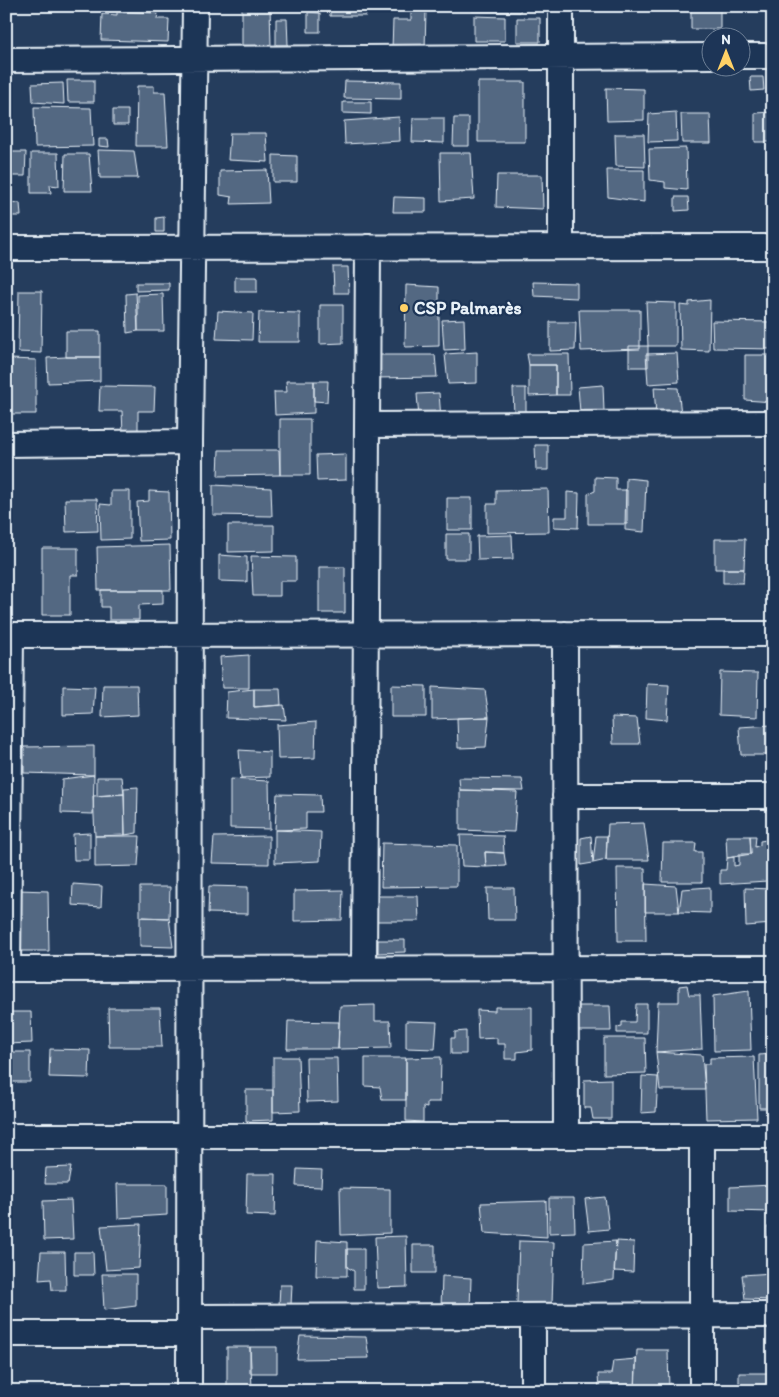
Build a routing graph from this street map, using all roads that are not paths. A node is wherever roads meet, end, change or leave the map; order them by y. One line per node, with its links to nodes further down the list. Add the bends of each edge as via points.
1 (195, 6): 8 (street)
2 (561, 6): 6 (street)
3 (702, 56): 6 (street)
4 (752, 56): 5 (street)
5 (773, 56)
6 (561, 57): 8 (street); 10 (street)
7 (6, 60): 8 (street)
8 (195, 60): 13 (street)
9 (368, 247): 10 (street); 13 (street); 15 (street)
10 (561, 247): 11 (street)
11 (773, 247)
12 (6, 248): 13 (street)
13 (193, 248): 16 (street)
14 (773, 423): 15 (street)
15 (367, 425): 22 (street)
16 (190, 442): 17 (street); 21 (street)
17 (6, 444)
18 (565, 634): 19 (street); 22 (street); 23 (street)
19 (773, 634)
20 (9, 635): 21 (street); 25 (street)
21 (190, 635): 22 (street); 26 (street)
22 (366, 635): 27 (street)
23 (565, 796): 24 (street); 28 (street)
24 (773, 796)
25 (8, 797): 30 (street)
26 (189, 968): 27 (street); 30 (street); 32 (street)
27 (364, 968): 28 (street)
28 (564, 968): 29 (street); 33 (street)
29 (773, 968)
30 (7, 969)
31 (6, 1136): 32 (street)
32 (189, 1136): 33 (street); 39 (street)
33 (566, 1136): 34 (street)
34 (702, 1136): 35 (street); 36 (street)
35 (773, 1136)
36 (702, 1315): 37 (street); 38 (street); 43 (street)
37 (773, 1315)
38 (533, 1316): 39 (street); 42 (street)
39 (189, 1326): 40 (street); 41 (street)
40 (6, 1334)
41 (189, 1391)
42 (533, 1391)
43 (702, 1391)

